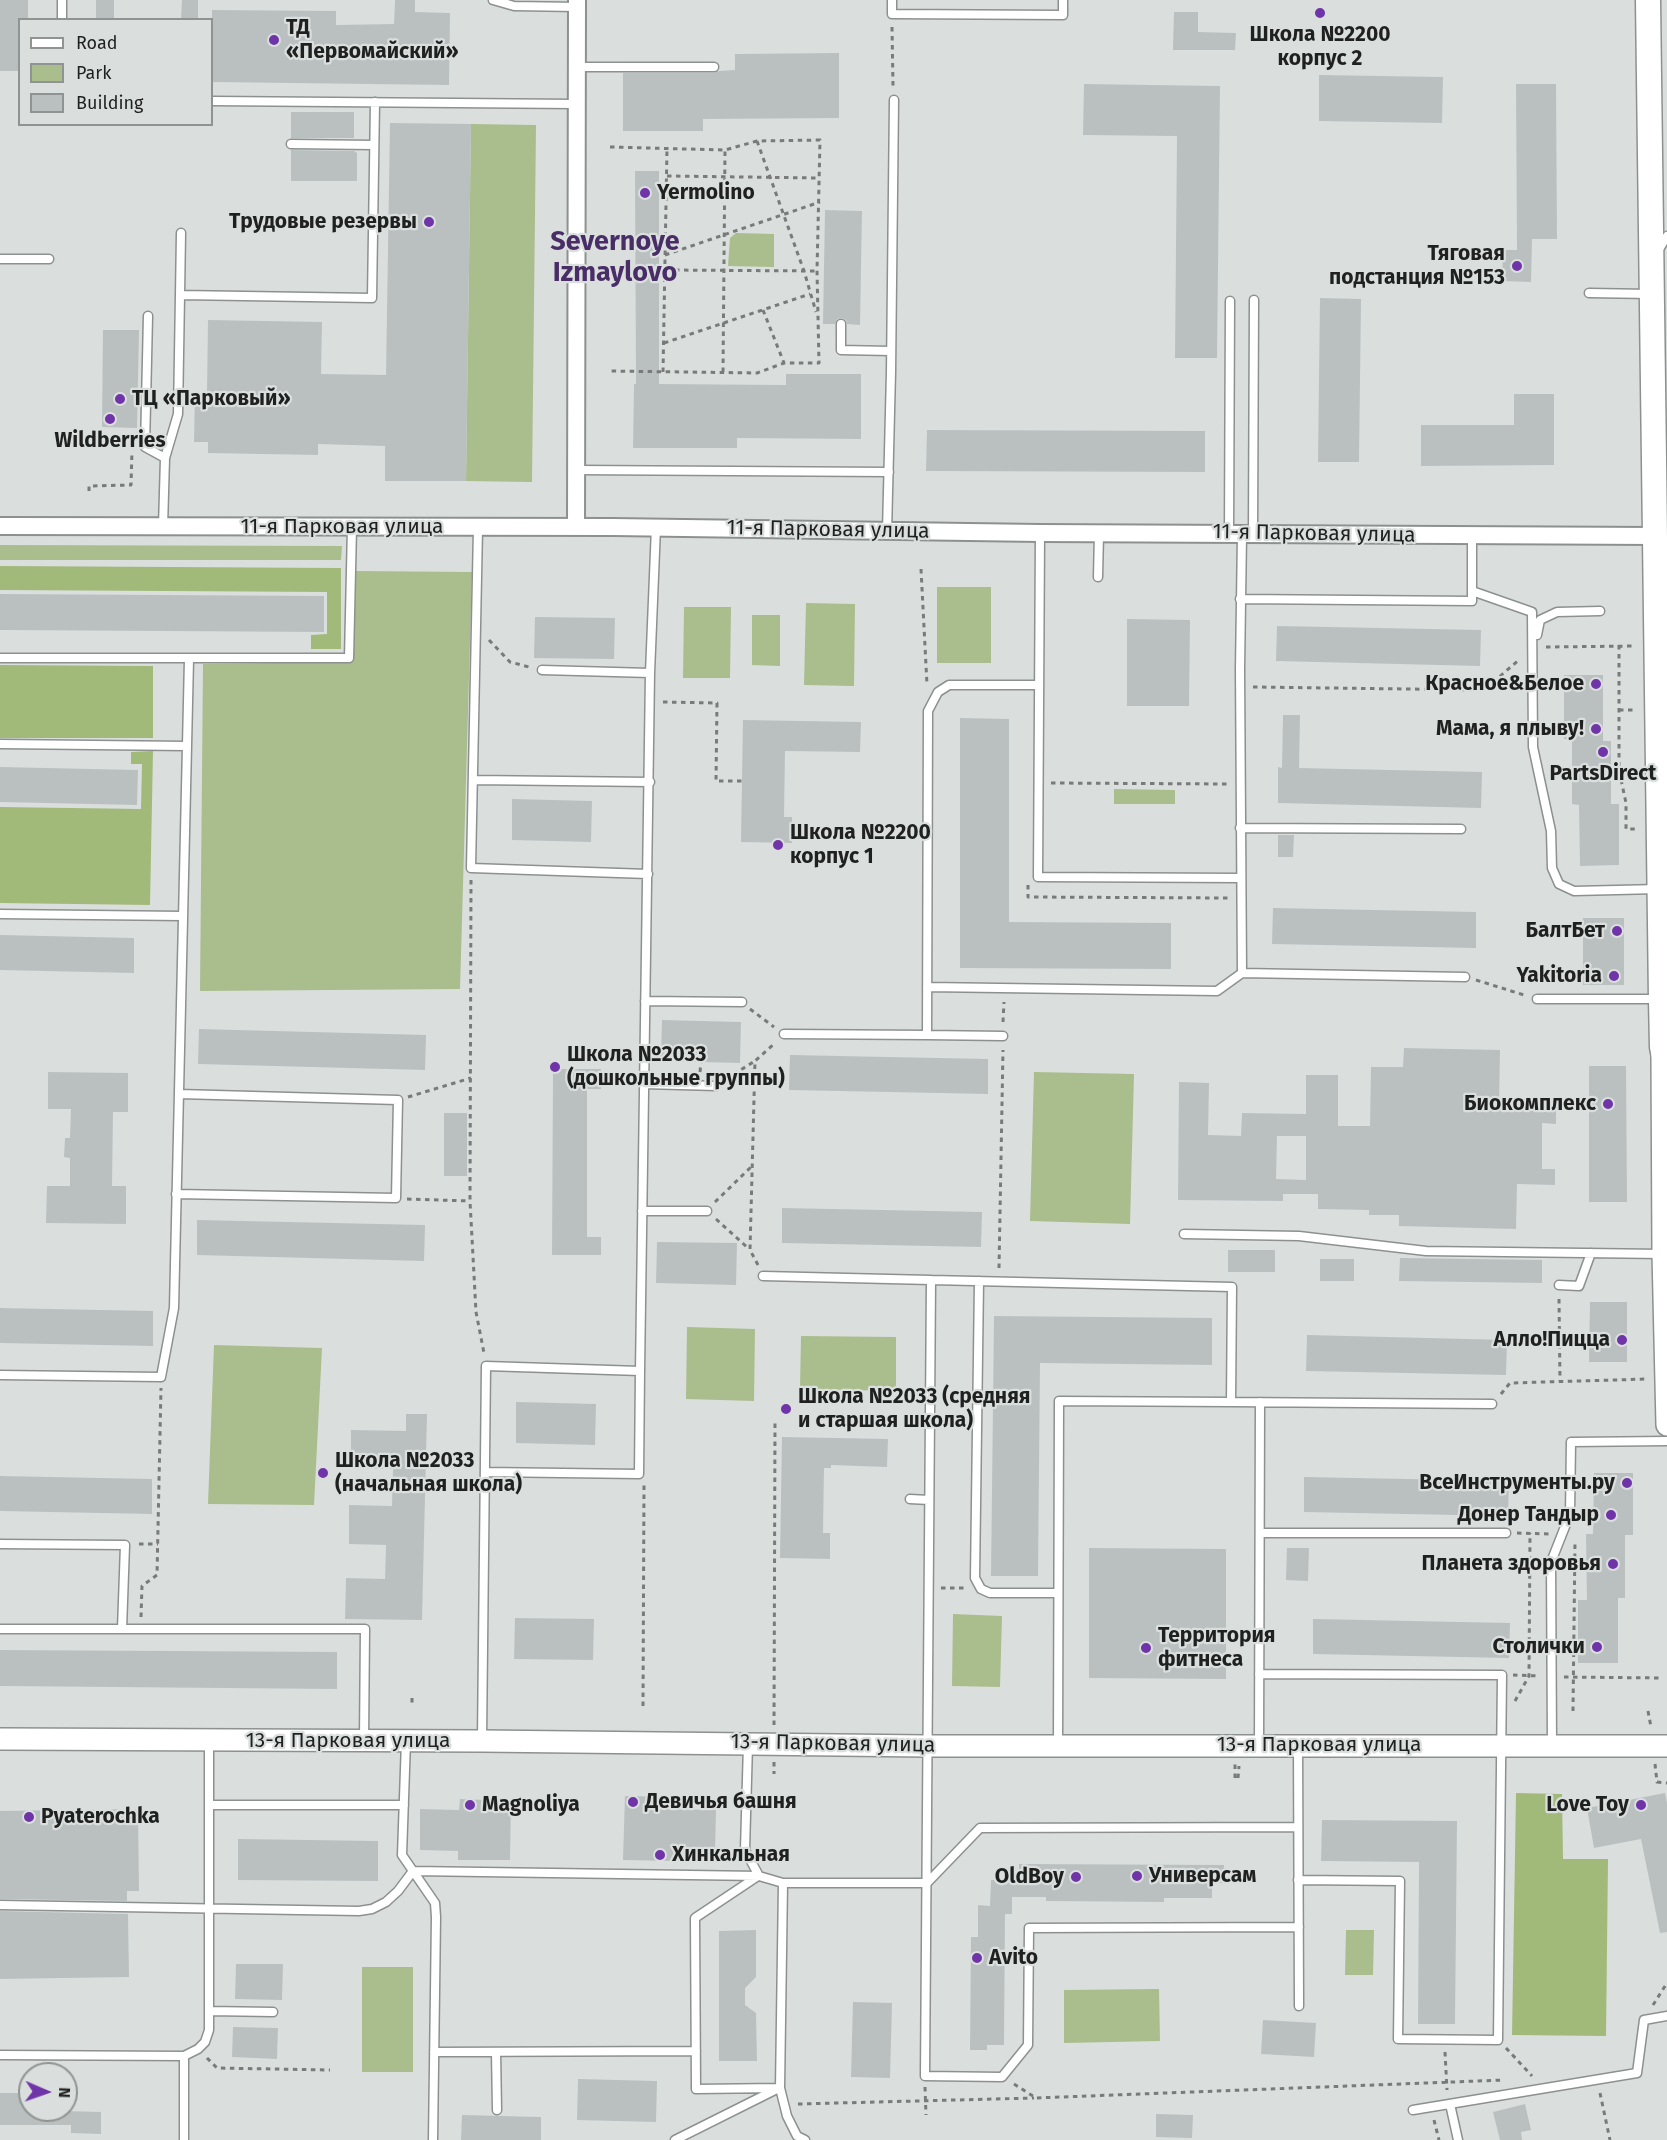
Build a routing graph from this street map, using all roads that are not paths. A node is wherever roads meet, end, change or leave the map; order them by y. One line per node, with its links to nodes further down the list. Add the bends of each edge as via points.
1 (62, 0): 7 (lane)
2 (493, 0): 6 (lane, via 514,6)
3 (892, 0): 4 (lane, via 892,14 1063,15)
4 (1063, 0)
5 (1648, 0): 20 (main road)
6 (577, 4): 8 (street)
7 (62, 18)
8 (577, 67): 9 (lane); 13 (street)
9 (714, 67)
10 (894, 100): 28 (lane)
11 (213, 101): 12 (lane)
12 (375, 102): 13 (lane); 15 (lane)
13 (576, 104): 32 (street)
14 (291, 144): 15 (lane)
15 (374, 145): 23 (lane, via 372,298)
16 (181, 233): 23 (lane)
17 (1667, 236): 20 (lane)
18 (0, 259): 19 (lane)
19 (49, 259)
20 (1651, 261): 22 (main road)
21 (1589, 293): 22 (lane)
22 (1651, 294): 45 (main road)
23 (180, 296): 31 (lane, via 178,414)
24 (1230, 300): 43 (lane)
25 (1254, 300): 43 (lane)
26 (148, 316): 31 (lane, via 146,447)
27 (842, 324): 28 (lane, via 840,350)
28 (891, 351): 30 (lane)
29 (899, 444): 30 (lane)
30 (890, 448): 33 (lane)
31 (165, 458): 35 (lane)
32 (576, 470): 33 (lane); 37 (street)
33 (889, 472): 40 (lane)
34 (0, 526): 35 (street, 11-я Парковая улица)
35 (163, 526): 36 (street, 11-я Парковая улица)
36 (352, 526): 39 (street, 11-я Парковая улица); 52 (lane, via 349,658)
37 (576, 527): 38 (street, 11-я Парковая улица); 39 (street, 11-я Парковая улица)
38 (656, 527): 40 (street, 11-я Парковая улица); 54 (lane)
39 (478, 528): 58 (lane)
40 (887, 531): 41 (street, 11-я Парковая улица)
41 (1040, 533): 42 (street, 11-я Парковая улица); 55 (lane)
42 (1099, 533): 43 (street, 11-я Парковая улица); 46 (lane)
43 (1241, 533): 44 (street, 11-я Парковая улица); 48 (lane)
44 (1472, 536): 45 (street, 11-я Парковая улица); 47 (lane)
45 (1656, 536): 64 (main road)
46 (1098, 578)
47 (1472, 591): 48 (lane, via 1472,601); 50 (lane, via 1532,612)
48 (1240, 599): 60 (lane)
49 (1600, 611): 50 (lane, via 1557,612 1540,620)
50 (1534, 647): 64 (lane, via 1533,747 1551,831 1552,867 1559,884 1574,891)
51 (0, 658): 52 (lane)
52 (189, 659): 57 (lane)
53 (542, 670): 54 (lane)
54 (650, 673): 59 (lane)
55 (1038, 686): 63 (lane, via 1038,877); 69 (lane, via 949,685 938,692 928,711)
56 (0, 744): 57 (lane)
57 (187, 746): 66 (lane)
58 (474, 780): 59 (lane); 62 (lane, via 471,868)
59 (650, 782): 62 (lane)
60 (1240, 828): 61 (lane); 63 (lane)
61 (1461, 829)
62 (648, 874): 72 (lane)
63 (1241, 878): 67 (lane)
64 (1660, 889): 71 (main road)
65 (0, 914): 66 (lane)
66 (183, 916): 81 (lane)
67 (1242, 973): 68 (lane); 69 (lane, via 1216,991)
68 (1465, 977)
69 (927, 987): 75 (lane)
70 (1537, 999): 71 (lane)
71 (1661, 999): 77 (main road)
72 (645, 1001): 73 (lane); 79 (lane)
73 (742, 1002)
74 (784, 1035): 75 (lane)
75 (927, 1035): 76 (lane)
76 (1003, 1036)
77 (1662, 1047): 78 (main road); 87 (street)
78 (1667, 1072)
79 (644, 1084): 80 (lane); 83 (lane)
80 (716, 1086)
81 (179, 1094): 82 (lane); 82 (lane, via 398,1100 396,1198)
82 (176, 1194): 93 (lane, via 174,1308 161,1377)
83 (642, 1211): 84 (lane); 92 (lane)
84 (706, 1211)
85 (1184, 1234): 86 (lane, via 1299,1236 1426,1251)
86 (1591, 1253): 87 (lane); 91 (lane, via 1579,1286)
87 (1663, 1254): 97 (street)
88 (764, 1276): 89 (lane)
89 (931, 1280): 90 (lane); 101 (lane)
90 (979, 1281): 94 (lane, via 1232,1287); 105 (lane, via 975,1578 981,1589 990,1593)
91 (1559, 1285)
92 (640, 1371): 99 (lane, via 639,1474); 99 (lane, via 486,1366)
93 (0, 1375)
94 (1231, 1402): 95 (lane); 105 (lane, via 1059,1401)
95 (1260, 1402): 96 (lane); 102 (lane)
96 (1492, 1404)
97 (1667, 1425)
98 (1667, 1441): 120 (lane, via 1570,1442 1570,1515 1551,1562)
99 (485, 1472): 113 (lane)
100 (910, 1499): 101 (lane)
101 (929, 1500): 119 (lane)
102 (1260, 1533): 103 (lane); 108 (lane)
103 (1506, 1533)
104 (0, 1544): 107 (lane, via 125,1545)
105 (1058, 1593): 115 (lane)
106 (0, 1629): 107 (lane)
107 (122, 1629): 111 (lane, via 365,1629)
108 (1259, 1674): 116 (lane); 118 (lane, via 1502,1675)
109 (0, 1739): 110 (street, 13-я Парковая улица)
110 (209, 1740): 111 (street, 13-я Парковая улица); 122 (lane)
111 (364, 1740): 112 (street, 13-я Парковая улица)
112 (406, 1740): 113 (street, 13-я Парковая улица); 123 (lane)
113 (482, 1741): 114 (street, 13-я Парковая улица)
114 (748, 1743): 119 (street, 13-я Парковая улица); 126 (lane, via 745,1850)
115 (1058, 1745): 116 (street, 13-я Парковая улица); 119 (street, 13-я Парковая улица)
116 (1259, 1745): 117 (street, 13-я Парковая улица)
117 (1298, 1745): 118 (street, 13-я Парковая улица); 124 (lane)
118 (1501, 1745): 120 (street, 13-я Парковая улица); 127 (lane, via 1498,2040 1398,2039 1400,1881)
119 (927, 1746): 129 (lane)
120 (1552, 1746): 121 (street, 13-я Парковая улица)
121 (1667, 1746)
122 (210, 1805): 123 (lane); 131 (lane)
123 (404, 1805): 125 (lane, via 402,1855)
124 (1298, 1827): 127 (lane); 129 (lane, via 980,1828)
125 (413, 1871): 126 (lane); 131 (lane, via 398,1891 372,1909); 138 (lane, via 435,1903)
126 (759, 1876): 128 (lane); 137 (lane, via 695,1918)
127 (1298, 1880): 132 (lane)
128 (783, 1883): 129 (lane); 142 (lane)
129 (927, 1883): 132 (lane, via 925,2076 1002,2077 1028,2045 1029,1928)
130 (0, 1905): 131 (lane)
131 (209, 1908): 134 (lane)
132 (1299, 1927): 133 (lane)
133 (1299, 2006)
134 (209, 2011): 135 (lane); 141 (lane, via 205,2042)
135 (273, 2012)
136 (1667, 2016): 143 (lane, via 1644,2020 1637,2073)
137 (696, 2051): 139 (lane); 142 (lane, via 696,2088)
138 (434, 2052): 139 (lane); 148 (lane)
139 (496, 2052): 144 (lane)
140 (0, 2055): 141 (lane)
141 (184, 2056): 147 (lane)
142 (780, 2088): 146 (lane); 149 (lane)
143 (1450, 2104): 145 (lane); 150 (lane)
144 (497, 2110)
145 (1413, 2110)
146 (797, 2139)
147 (184, 2140)
148 (433, 2140)
149 (675, 2140)
150 (1458, 2140)

